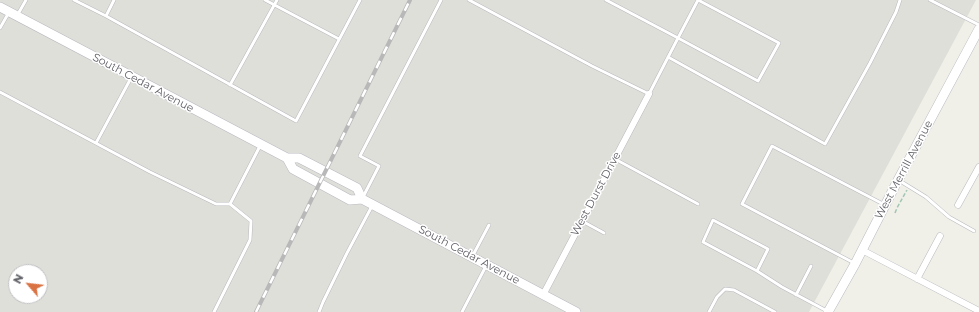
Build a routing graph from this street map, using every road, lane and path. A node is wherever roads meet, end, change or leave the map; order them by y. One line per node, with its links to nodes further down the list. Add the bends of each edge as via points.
1 (26, 0): 15 (lane)
2 (74, 0): 16 (lane)
3 (114, 0): 16 (lane)
4 (265, 0): 13 (lane)
5 (277, 0): 13 (lane)
6 (360, 0): 21 (lane)
7 (441, 0): 34 (lane, via 360,156 379,166)
8 (469, 0): 26 (lane)
9 (606, 0): 20 (lane)
10 (698, 0): 20 (lane); 20 (lane, via 778,43 758,81)
11 (900, 0): 22 (lane, via 874,56 825,144)
12 (930, 0): 17 (lane)
13 (274, 5): 21 (lane); 24 (lane)
14 (0, 7): 15 (main road, South Cedar Avenue)
15 (13, 14): 18 (lane); 23 (main road, South Cedar Avenue)
16 (106, 16): 24 (lane)
17 (979, 25)
18 (0, 28)
19 (979, 29): 32 (main road, West Merrill Avenue)
20 (678, 38): 22 (lane)
21 (339, 39): 24 (lane, via 296,122)
22 (668, 57): 26 (lane)
23 (132, 77): 27 (lane); 28 (main road, South Cedar Avenue)
24 (230, 85)
25 (0, 92): 27 (lane)
26 (649, 94): 30 (street, West Durst Drive)
27 (96, 143): 35 (lane, via 216,204)
28 (261, 145): 29 (main road, South Cedar Avenue); 35 (lane)
29 (286, 158): 34 (main road, South Cedar Avenue, via 294,169 325,187 350,200); 34 (main road, South Cedar Avenue, via 299,158 357,188)
30 (615, 159): 37 (lane); 41 (street, West Durst Drive)
31 (979, 167): 39 (street)
32 (898, 180): 33 (lane); 38 (main road, West Merrill Avenue)
33 (909, 186): 40 (path); 43 (lane)
34 (362, 199): 36 (main road, South Cedar Avenue)
35 (230, 204): 56 (lane, via 251,221 250,240)
36 (372, 204): 47 (main road, South Cedar Avenue); 57 (lane)
37 (698, 204)
38 (885, 205): 46 (main road, West Merrill Avenue); 48 (lane, via 772,146 742,204)
39 (958, 205)
40 (896, 213)
41 (582, 221): 44 (lane); 53 (street, West Durst Drive)
42 (489, 224): 47 (lane)
43 (974, 231)
44 (604, 233)
45 (940, 236): 52 (street)
46 (862, 250): 48 (main road, West Merrill Avenue); 52 (street)
47 (472, 257): 49 (main road, South Cedar Avenue)
48 (855, 264): 62 (main road, West Merrill Avenue)
49 (487, 265): 53 (main road, South Cedar Avenue); 58 (lane)
50 (811, 266): 54 (lane)
51 (757, 271): 51 (lane, via 703,242 713,220 768,249); 54 (lane)
52 (917, 279): 55 (street)
53 (543, 295): 59 (main road, South Cedar Avenue)
54 (796, 295): 62 (lane)
55 (979, 311)
56 (214, 312)
57 (319, 312)
58 (462, 312)
59 (576, 312)
60 (709, 312): 61 (lane, via 725,289 734,290)
61 (775, 312)
62 (828, 312)

